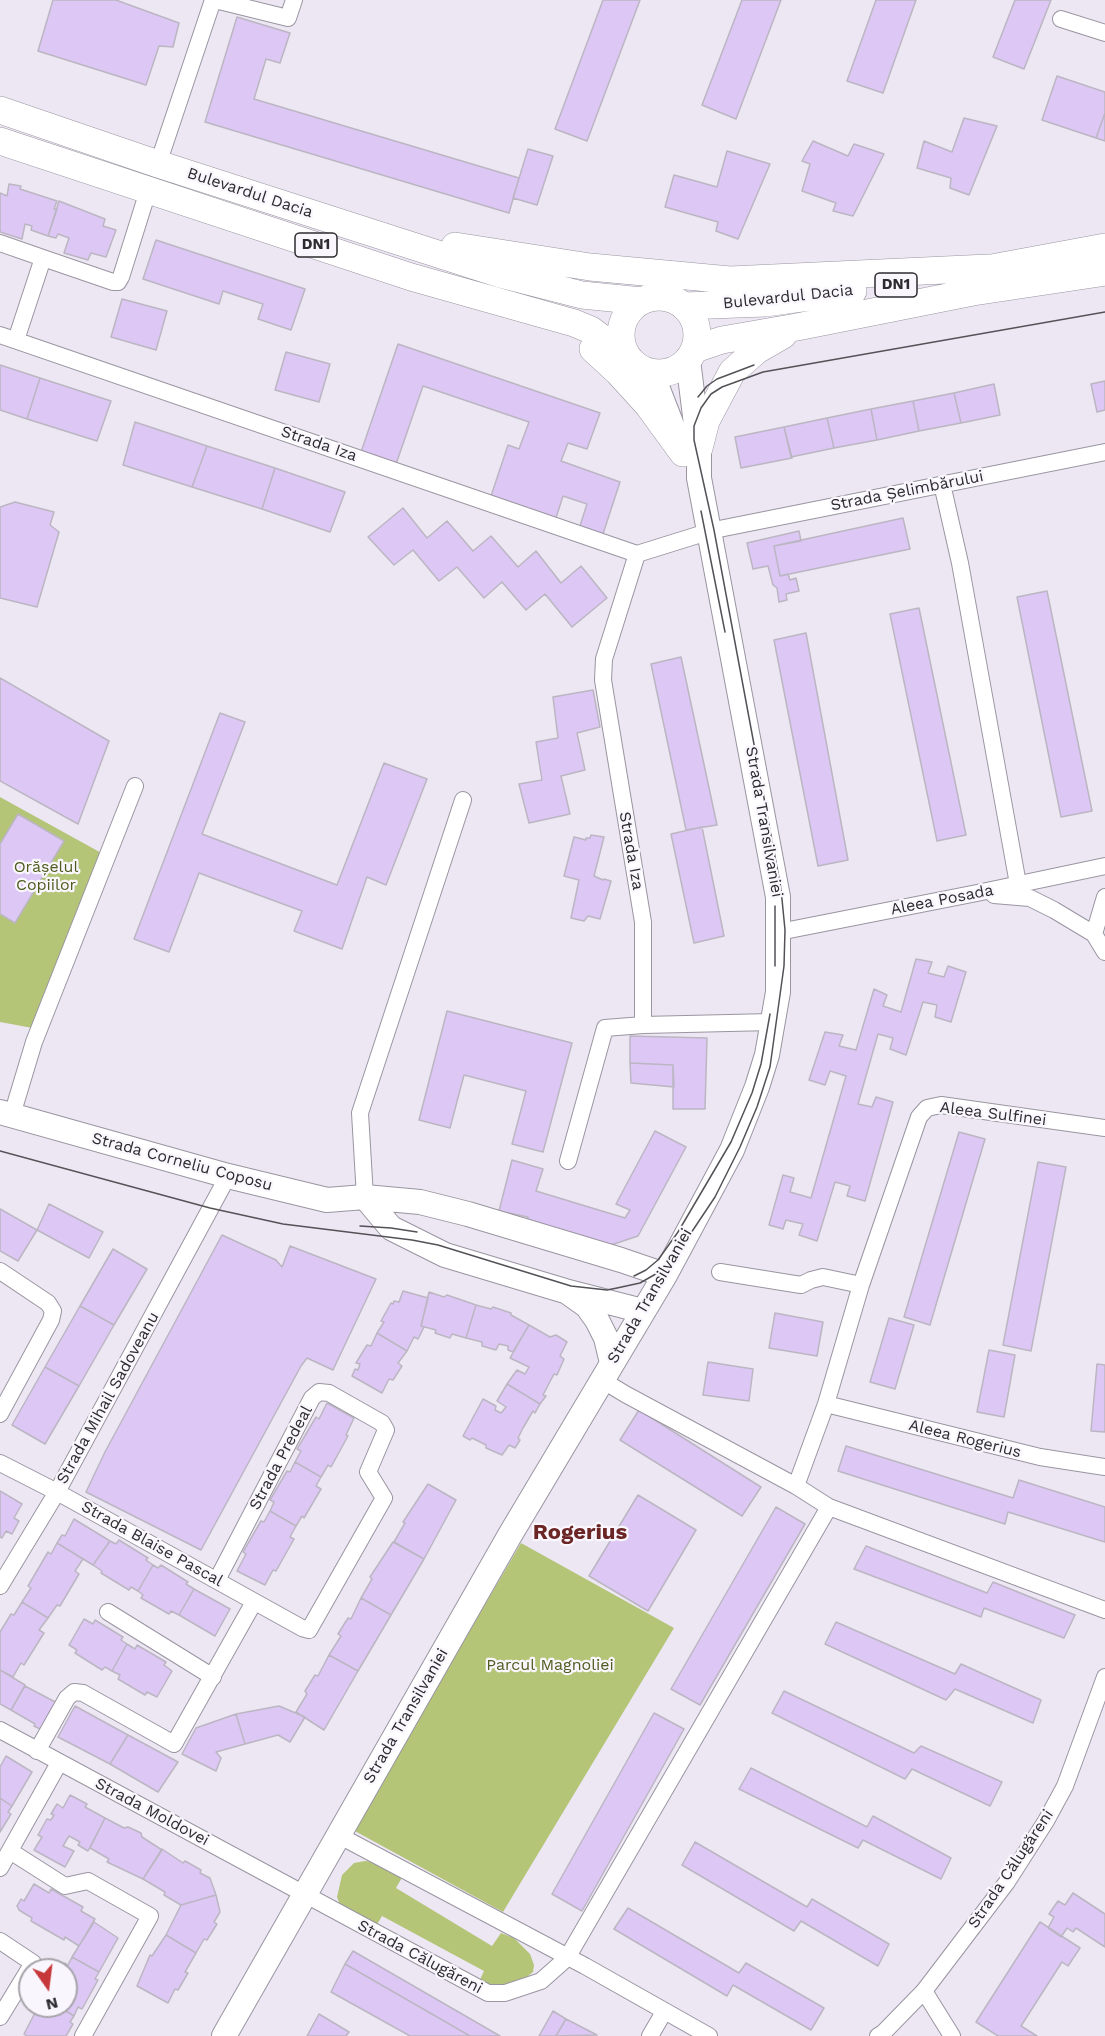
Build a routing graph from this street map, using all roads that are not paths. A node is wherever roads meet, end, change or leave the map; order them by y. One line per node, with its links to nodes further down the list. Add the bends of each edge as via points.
1 (214, 0): 2 (street, via 288,18); 7 (street)
2 (294, 0)
3 (1061, 19): 4 (street)
4 (1105, 33)
5 (0, 110): 7 (main road, Bulevardul Dacia / DN1)
6 (0, 141): 8 (main road, Bulevardul Dacia / DN1)
7 (158, 164): 9 (main road, Bulevardul Dacia / DN1)
8 (147, 191): 12 (street, via 118,282); 15 (main road, Bulevardul Dacia / DN1)
9 (391, 238): 13 (main road, DN1, via 590,267 730,280); 16 (main road, Bulevardul Dacia / DN1, via 500,274 582,295)
10 (0, 243): 12 (street)
11 (1105, 247): 13 (main road, Bulevardul Dacia / DN1)
12 (43, 258): 19 (street)
13 (988, 268): 17 (main road, Bulevardul Dacia / DN1, via 765,303)
14 (1105, 272): 18 (main road, Bulevardul Dacia / DN1, via 973,292)
15 (411, 277): 21 (main road, Bulevardul Dacia / DN1, via 574,323 591,330); 22 (main road, via 573,334 602,356)
16 (642, 301): 17 (main road, DN1, via 664,297); 21 (main road, via 631,309 620,332 621,345)
17 (684, 306): 20 (main road, via 692,315 698,337)
18 (797, 327): 20 (main road, Bulevardul Dacia / DN1, via 722,340); 22 (main road, via 757,350 732,372)
19 (8, 337): 26 (street, Strada Iza)
20 (692, 355): 21 (main road, DN1, via 680,368 657,374); 22 (main road, Strada Transilvaniei)
21 (636, 364): 22 (main road, Strada Transilvaniei, via 652,374)
22 (691, 451): 25 (main road, Strada Transilvaniei)
23 (1105, 452): 24 (street, Strada Șelimbărului)
24 (942, 484): 25 (street, Strada Șelimbărului); 30 (street, via 960,562)
25 (709, 531): 26 (street); 33 (main road, Strada Transilvaniei, via 773,862)
26 (637, 554): 37 (street, Strada Iza, via 604,659 603,680 643,922)
27 (135, 786): 38 (street)
28 (463, 800): 42 (street, via 360,1113)
29 (1105, 866): 30 (street, Aleea Posada)
30 (1018, 884): 31 (street, Aleea Posada)
31 (977, 893): 33 (street, Aleea Posada); 34 (street, via 1030,898)
32 (1105, 897): 34 (street)
33 (779, 932): 36 (main road, Strada Transilvaniei, via 778,992)
34 (1094, 933): 35 (street)
35 (1105, 952)
36 (772, 1022): 37 (street); 45 (main road, Strada Transilvaniei, via 767,1055 737,1139)
37 (643, 1025): 40 (street, via 605,1028)
38 (6, 1113): 41 (main road, Strada Corneliu Coposu)
39 (1105, 1128): 46 (street, Aleea Sulfinei, via 941,1105 927,1108 919,1117)
40 (568, 1161)
41 (228, 1176): 42 (main road, Strada Corneliu Coposu, via 327,1200); 55 (street, Strada Mihail Sadoveanu)
42 (365, 1197): 45 (main road, Strada Corneliu Coposu, via 420,1202 468,1214); 47 (main road, via 391,1228 431,1249)
43 (0, 1271): 51 (street, via 48,1302 53,1311)
44 (720, 1272): 46 (street, via 801,1286 823,1277)
45 (665, 1275): 48 (main road, Strada Transilvaniei)
46 (861, 1285): 50 (street, Aleea Sulfinei)
47 (565, 1291): 48 (main road); 49 (main road, via 587,1306 597,1320 606,1338)
48 (643, 1311): 49 (main road, Strada Transilvaniei)
49 (607, 1371): 54 (street, via 625,1394); 68 (main road, Strada Transilvaniei)
50 (826, 1404): 53 (street, Aleea Rogerius, via 1040,1457); 54 (street, Aleea Sulfinei)
51 (0, 1414)
52 (0, 1463): 55 (street, Strada Blaise Pascal)
53 (1105, 1467)
54 (796, 1486): 56 (street)
55 (57, 1492): 57 (street, Strada Blaise Pascal); 58 (street, Strada Mihail Sadoveanu)
56 (829, 1507): 60 (street); 73 (street)
57 (217, 1580): 59 (street, Strada Blaise Pascal); 62 (street, Strada Predeal, via 312,1398 320,1392 329,1393 382,1423 386,1430 368,1472 384,1498 309,1629)
58 (0, 1586)
59 (254, 1602): 62 (street, Strada Blaise Pascal); 63 (street)
60 (1105, 1610)
61 (108, 1612): 63 (street)
62 (302, 1628)
63 (213, 1677): 66 (street, via 174,1744 74,1692)
64 (1105, 1677): 74 (street, Strada Călugăreni, via 1065,1786 1046,1821 1007,1882)
65 (0, 1730): 66 (street, Strada Moldovei)
66 (37, 1751): 67 (street, Strada Moldovei)
67 (59, 1764): 69 (street); 71 (street, Strada Moldovei)
68 (338, 1835): 71 (main road, Strada Transilvaniei); 73 (street)
69 (10, 1851): 70 (street); 77 (street, via 65,1886 88,1881 150,1916)
70 (0, 1868)
71 (304, 1895): 73 (street, Strada Călugăreni, via 488,1993 505,1993 541,1981); 78 (main road, Strada Transilvaniei)
72 (0, 1941): 76 (street, via 33,1963)
73 (567, 1958): 75 (street)
74 (924, 1991): 81 (street, Strada Călugăreni); 82 (street)
75 (664, 2012): 79 (street); 80 (street)
76 (0, 2017)
77 (83, 2036)
78 (224, 2036)
79 (650, 2036)
80 (709, 2036)
81 (878, 2036)
82 (952, 2036)

